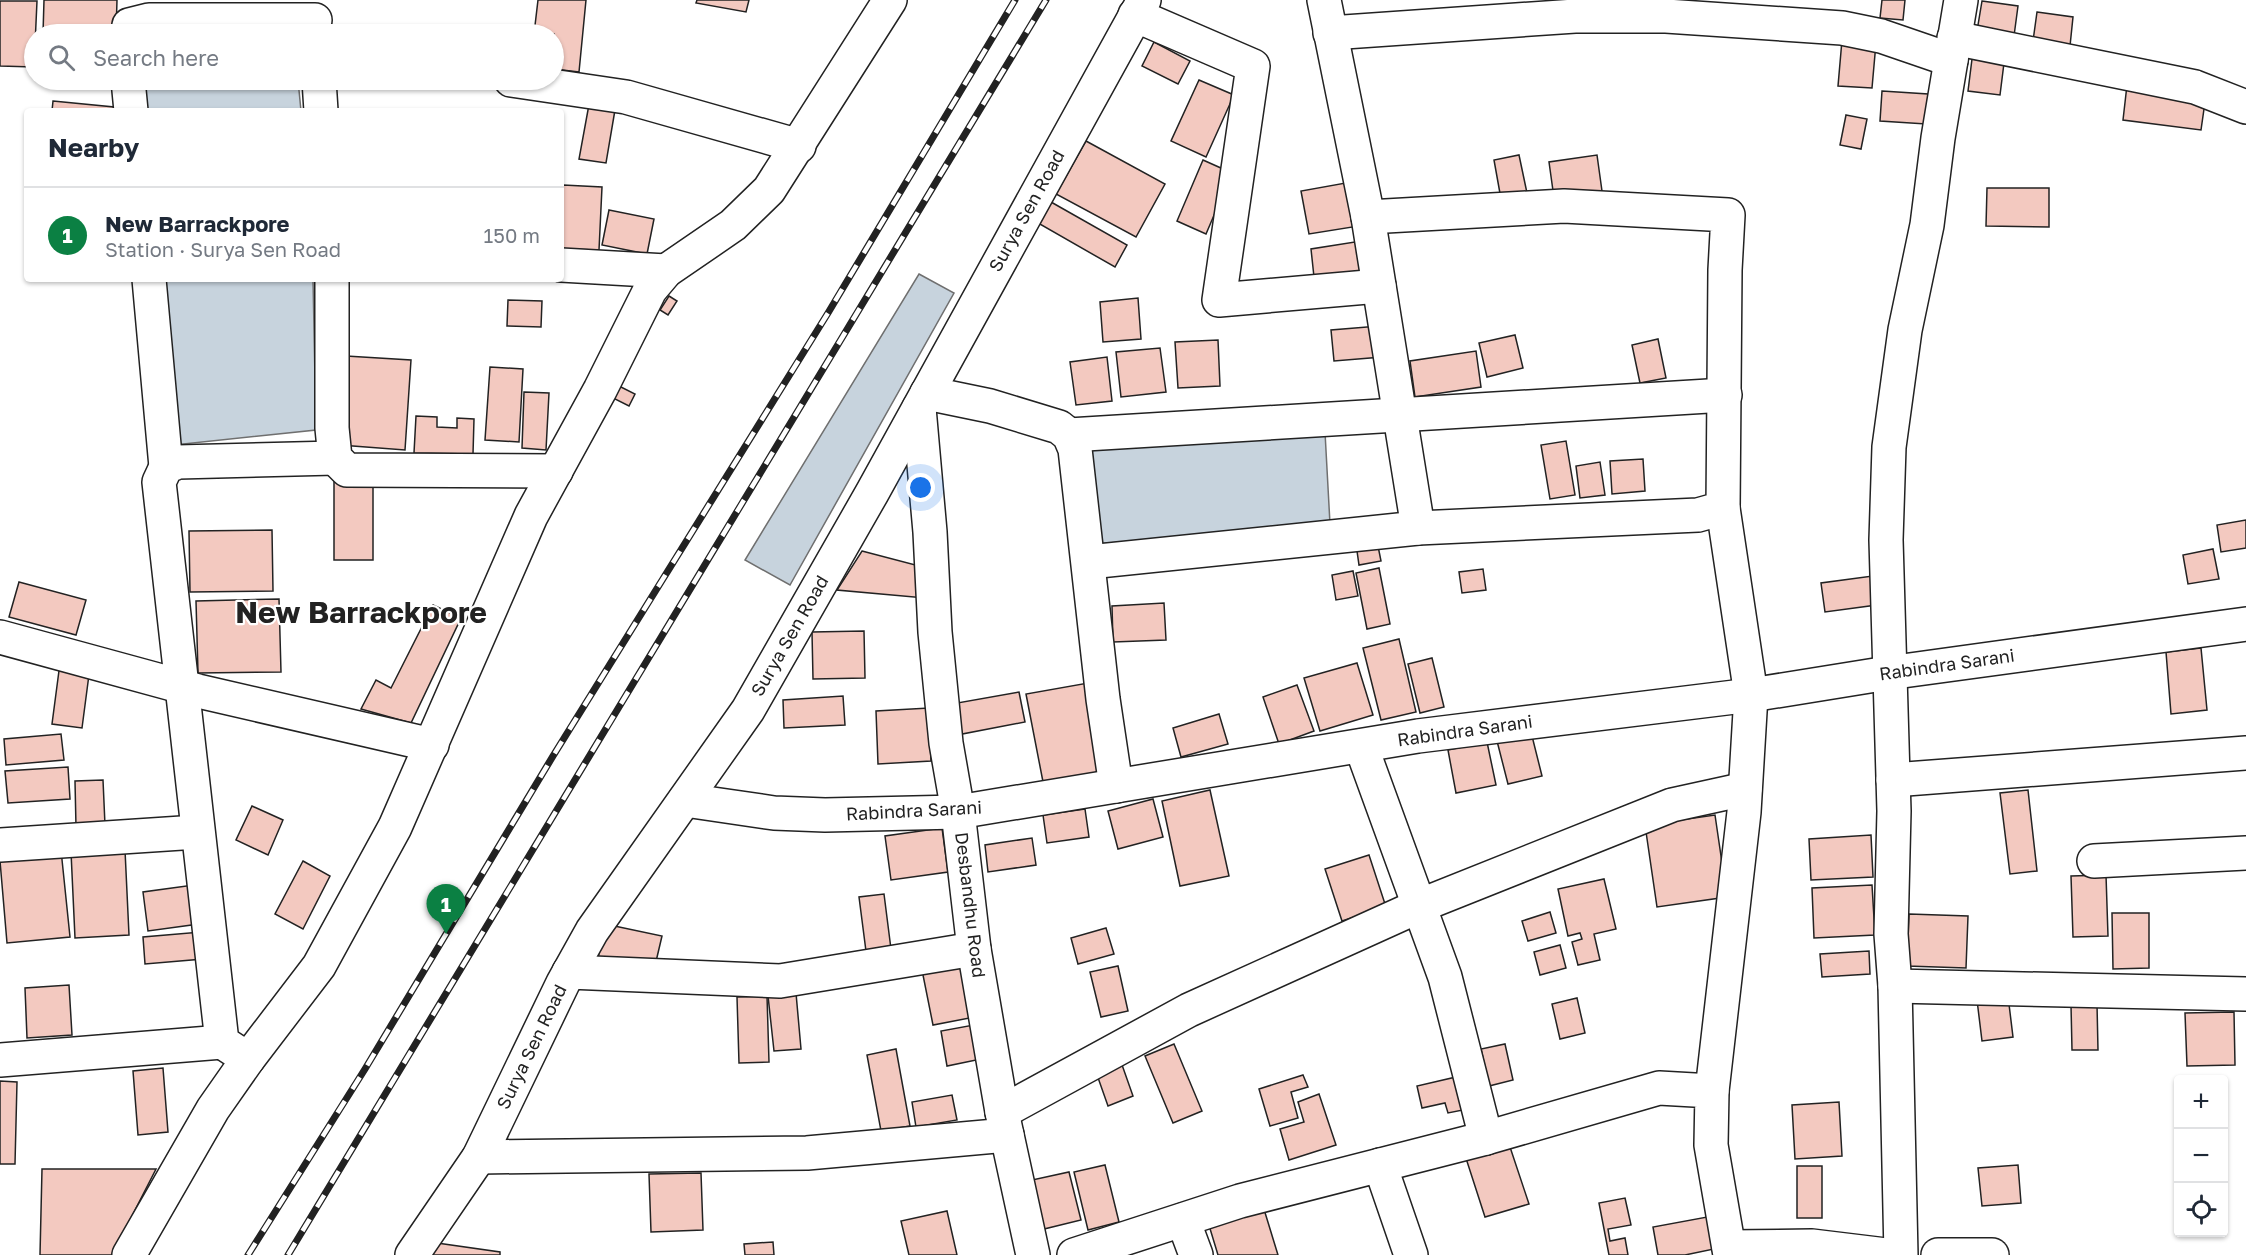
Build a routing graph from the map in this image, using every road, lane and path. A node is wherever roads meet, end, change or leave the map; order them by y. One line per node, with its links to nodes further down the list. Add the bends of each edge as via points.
1 (890, 0): 15 (street)
2 (1324, 0): 7 (street)
3 (1961, 0): 8 (street)
4 (1139, 8): 21 (street, via 1253,66 1219,300); 23 (street, Surya Sen Road)
5 (315, 18): 6 (street, via 149,20)
6 (133, 24)
7 (1330, 33): 8 (street, via 1575,16 1666,16 1842,28); 16 (street)
8 (1952, 49): 12 (street, via 2195,87); 34 (street, via 1889,447)
9 (564, 88): 15 (street, via 626,97)
10 (129, 90): 13 (street)
11 (320, 90): 14 (street)
12 (2246, 107)
13 (131, 108)
14 (321, 108)
15 (799, 146): 18 (street, via 769,190 733,225)
16 (1368, 217): 21 (street); 22 (street, via 1564,206 1728,215)
17 (564, 265): 18 (street)
18 (666, 271): 28 (street, via 650,290)
19 (149, 282): 27 (street)
20 (332, 282): 26 (street)
21 (1379, 286): 24 (street)
22 (1725, 394): 24 (street); 29 (street)
23 (923, 400): 25 (street, via 1000,409 1059,427); 43 (street, Surya Sen Road, via 748,710); 44 (street, Desbandhu Road, via 935,632 946,743)
24 (1399, 413): 25 (street); 30 (street)
25 (1069, 435): 31 (street, via 1075,448)
26 (335, 458): 27 (street, via 178,462); 28 (street, via 347,470 363,471)
27 (166, 468): 35 (street, via 159,482)
28 (556, 471): 37 (street, via 531,516)
29 (1723, 508): 30 (street, via 1698,515); 36 (street)
30 (1418, 528): 31 (street)
31 (1089, 562): 41 (street)
32 (2246, 624): 34 (street, Rabindra Sarani)
33 (0, 637): 35 (street)
34 (1888, 673): 36 (street, Rabindra Sarani); 40 (street)
35 (183, 687): 37 (street); 45 (street)
36 (1751, 694): 38 (street, Rabindra Sarani); 42 (street)
37 (432, 745): 54 (street, via 395,827 319,966)
38 (1361, 746): 41 (street, Rabindra Sarani); 49 (street)
39 (2246, 753): 40 (street)
40 (1893, 780): 52 (street, via 1891,934)
41 (1116, 786): 44 (street, Rabindra Sarani)
42 (1745, 789): 49 (street, via 1672,805); 56 (street)
43 (685, 800): 44 (street, Rabindra Sarani, via 774,813); 51 (street, Surya Sen Road, via 592,931)
44 (958, 812): 50 (street, Desbandhu Road)
45 (197, 832): 46 (street); 54 (street)
46 (0, 844)
47 (2246, 853): 48 (street)
48 (2094, 861)
49 (1419, 906): 57 (street, via 1189,1010); 58 (street, via 1445,977)
50 (974, 949): 51 (street, via 780,981); 57 (street, Desbandhu Road)
51 (569, 972): 59 (street, Surya Sen Road)
52 (1895, 986): 53 (street); 70 (street)
53 (2246, 994)
54 (235, 1050): 55 (street); 63 (street, via 213,1109)
55 (0, 1060)
56 (1712, 1091): 58 (street, via 1659,1088); 62 (street, via 1711,1145)
57 (1005, 1123): 59 (street, via 807,1153); 65 (street, Desbandhu Road)
58 (1486, 1138): 60 (street)
59 (478, 1157): 64 (street, Surya Sen Road)
60 (1380, 1165): 61 (street); 68 (street)
61 (1183, 1220): 66 (street); 67 (street)
62 (1730, 1251): 69 (street, via 1812,1246)
63 (129, 1255)
64 (412, 1255)
65 (1033, 1255)
66 (1074, 1255)
67 (1196, 1255)
68 (1411, 1255)
69 (1886, 1255)
70 (1901, 1255)
71 (1950, 1255): 72 (street)
72 (1992, 1255)

